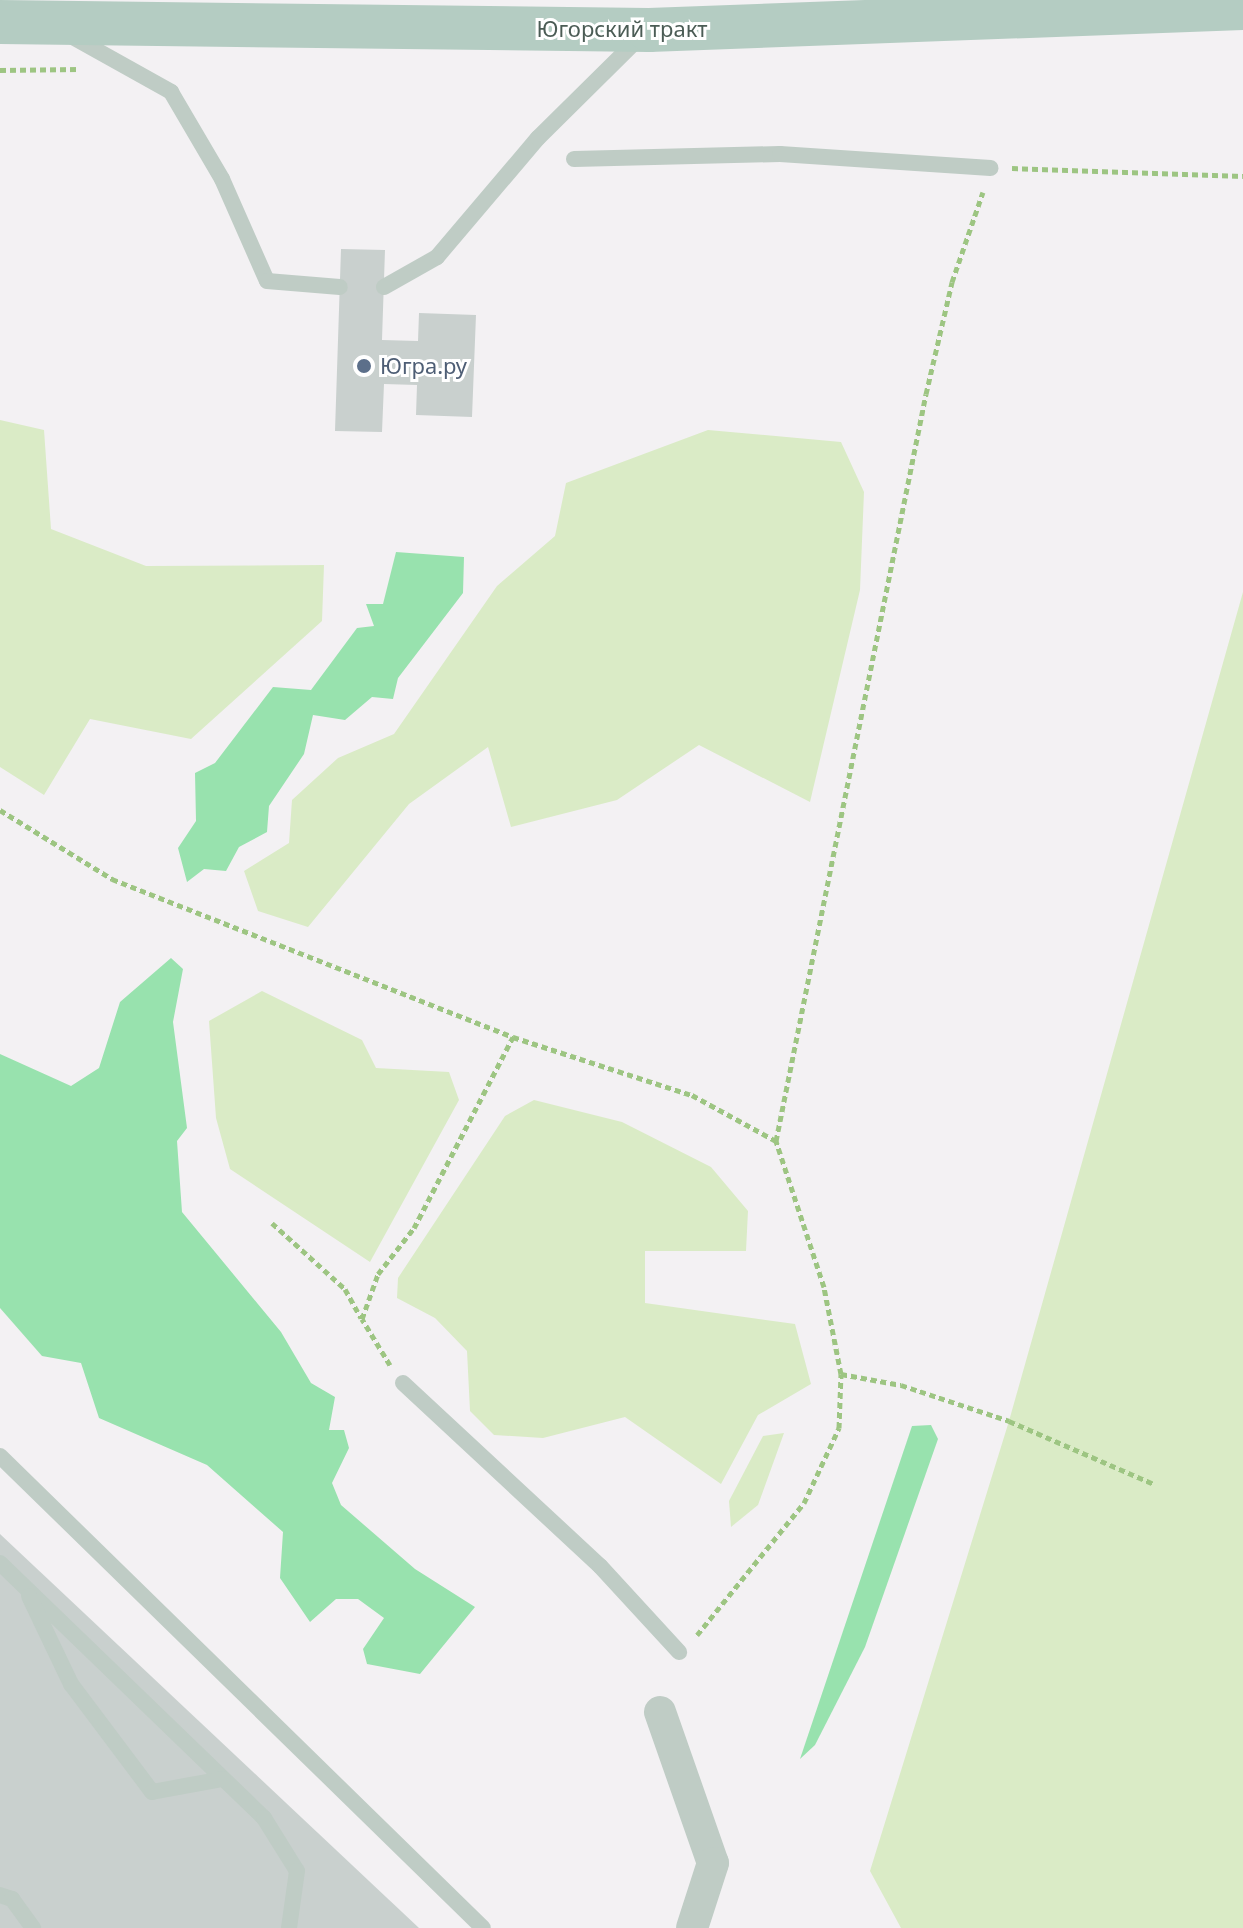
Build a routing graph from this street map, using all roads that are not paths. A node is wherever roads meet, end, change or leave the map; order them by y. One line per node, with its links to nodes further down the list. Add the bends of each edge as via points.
1 (1243, 8): 4 (main road, Югорский тракт)
2 (0, 22): 3 (main road, Югорский тракт)
3 (44, 24): 4 (main road, Югорский тракт); 7 (lane, via 134,65 171,92 222,179 267,281)
4 (649, 30): 8 (lane, via 538,138 437,257)
5 (574, 159): 6 (lane, via 780,154)
6 (991, 168)
7 (340, 287)
8 (384, 287)
9 (403, 1383): 13 (lane, via 600,1566)
10 (0, 1456): 19 (lane)
11 (0, 1563): 12 (lane)
12 (25, 1587): 15 (lane); 15 (lane, via 71,1684 152,1792)
13 (679, 1652)
14 (660, 1712): 20 (street, via 713,1863)
15 (223, 1779): 18 (lane, via 264,1818 297,1871)
16 (0, 1895): 17 (lane, via 12,1899)
17 (33, 1928)
18 (289, 1928)
19 (483, 1928)
20 (692, 1928)

